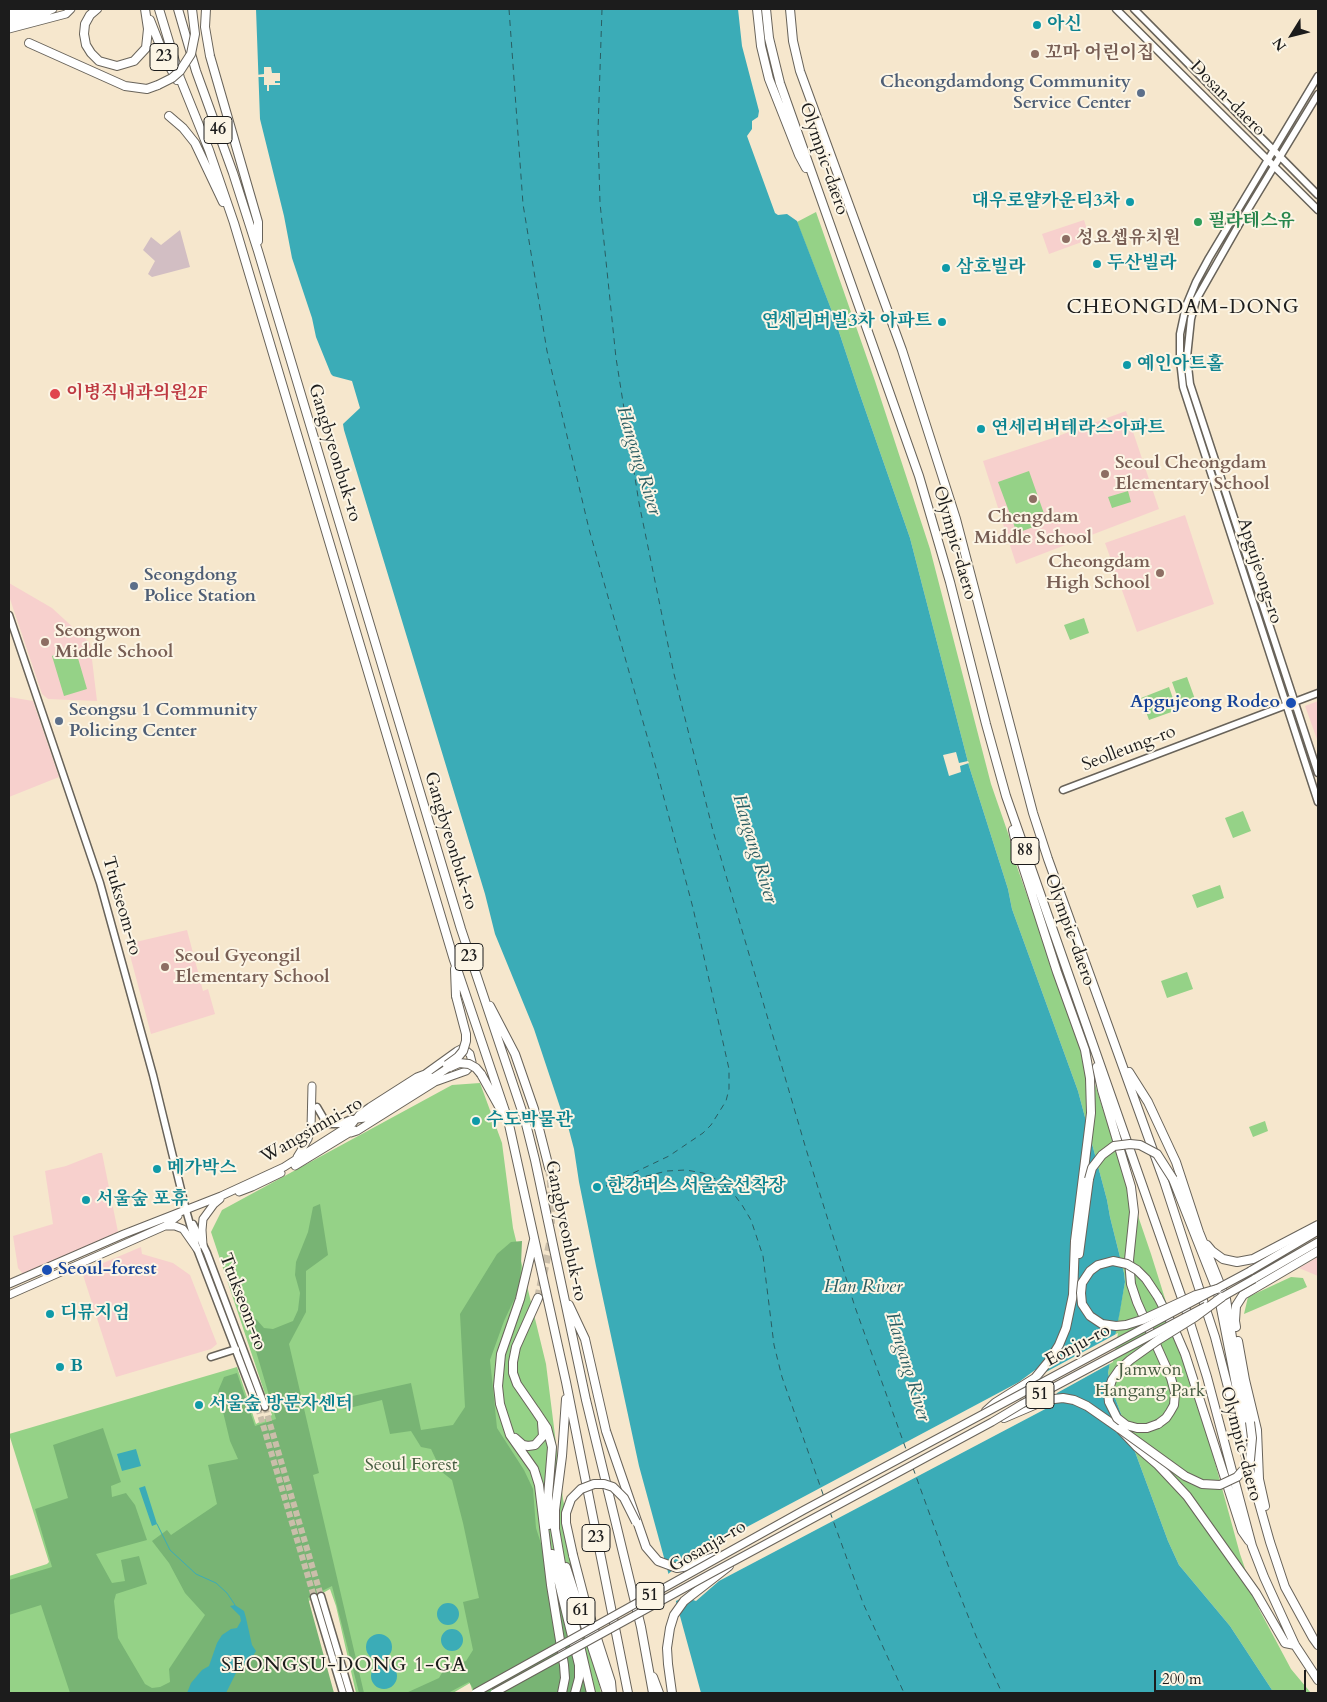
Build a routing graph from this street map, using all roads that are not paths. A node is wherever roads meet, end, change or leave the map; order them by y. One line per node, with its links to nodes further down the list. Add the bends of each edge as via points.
1 (26, 9): 15 (main road)
2 (54, 9): 16 (main road); 17 (main road)
3 (71, 9): 18 (main road, via 66,14)
4 (97, 9): 5 (highway, via 85,24 85,39 94,57 111,65 134,61 146,48)
5 (146, 9): 22 (highway, 23, via 165,58)
6 (159, 9): 22 (highway, Gangbyeonbuk-ro / 46)
7 (178, 9): 32 (highway, Gangbyeonbuk-ro / 46)
8 (192, 9): 19 (highway, bridge, via 195,34 191,54 172,78 147,89 125,86)
9 (757, 9): 28 (highway, via 761,46 770,79 799,155)
10 (766, 9): 28 (highway, Olympic-daero / 88, via 776,70)
11 (790, 9): 44 (highway, Olympic-daero / 88, via 800,71 902,350 956,519 1033,813)
12 (1116, 9): 26 (main road, Dosan-daero)
13 (1134, 9): 24 (main road, Dosan-daero)
14 (205, 11): 32 (highway, 23, via 210,56 258,222)
15 (9, 12)
16 (9, 18)
17 (9, 24)
18 (9, 29)
19 (29, 43)
20 (1318, 76): 24 (main road, Apgujeong-ro)
21 (1318, 94): 25 (main road, Apgujeong-ro)
22 (189, 101): 31 (highway, Gangbyeonbuk-ro / 23)
23 (169, 116): 31 (highway, via 195,143)
24 (1274, 151): 25 (main road, Dosan-daero); 26 (main road, Apgujeong-ro)
25 (1280, 156): 27 (main road, Apgujeong-ro); 29 (main road, Dosan-daero)
26 (1269, 160): 27 (main road, Dosan-daero); 36 (main road, Apgujeong-ro, via 1209,258 1186,306 1180,334 1180,360 1183,387)
27 (1274, 165): 30 (main road, Dosan-daero); 35 (main road, Apgujeong-ro, via 1196,300 1187,357 1190,384)
28 (818, 192): 39 (highway, Olympic-daero / 88, via 919,476)
29 (1318, 195)
30 (1318, 210)
31 (234, 223): 41 (highway, Gangbyeonbuk-ro / 23)
32 (258, 251): 42 (highway, Gangbyeonbuk-ro / 23)
33 (9, 615): 55 (main road, Ttukseom-ro, via 100,882)
34 (1318, 693): 35 (main road, Seolleung-ro)
35 (1295, 702): 36 (main road, Seolleung-ro); 37 (main road, Apgujeong-ro)
36 (1286, 705): 38 (main road, Seolleung-ro); 40 (main road, Apgujeong-ro)
37 (1318, 773)
38 (1063, 790)
39 (1006, 796): 43 (highway, Olympic-daero / 88); 68 (highway, via 1017,848 1085,1050 1090,1078 1091,1113 1075,1241)
40 (1318, 802)
41 (454, 960): 45 (highway, bridge, via 456,996 466,1041 463,1051); 50 (highway, Gangbyeonbuk-ro / 23)
42 (477, 980): 53 (highway, via 515,1054); 66 (highway, Gangbyeonbuk-ro / 23, via 525,1120)
43 (1093, 1043): 69 (highway, bridge, via 1102,1090 1133,1194 1129,1260 1132,1284 1137,1302 1152,1335 1156,1342 1171,1378 1175,1396 1170,1412 1158,1424 1142,1429 1122,1422 1110,1408 1108,1397 1109,1386 1119,1370 1150,1346 1158,1340); 85 (highway, Olympic-daero / 88, via 1186,1310)
44 (1121, 1059): 58 (highway, via 1148,1102 1176,1162); 79 (highway, Olympic-daero / 88, via 1215,1337)
45 (448, 1067): 48 (main road, Wangsimni-ro); 50 (highway, bridge, via 469,1064 476,1068)
46 (312, 1086): 52 (main road, via 311,1128)
47 (317, 1107): 49 (main road, via 331,1124)
48 (371, 1116): 49 (main road, Wangsimni-ro); 51 (main road, Wangsimni-ro)
49 (356, 1119): 51 (main road, via 460,1049 470,1054 472,1062 469,1069 435,1082); 52 (main road, Wangsimni-ro)
50 (508, 1120): 60 (highway, Gangbyeonbuk-ro / 23)
51 (351, 1133): 54 (main road, Wangsimni-ro, via 291,1168)
52 (294, 1162): 55 (main road, Wangsimni-ro)
53 (549, 1168)
54 (221, 1198): 55 (main road, Wangsimni-ro); 62 (main road, via 204,1219)
55 (186, 1210): 57 (main road, Wangsimni-ro); 62 (main road, Ttukseom-ro); 64 (main road, Wangsimni-ro)
56 (1318, 1225): 58 (highway, via 1253,1259 1237,1262 1223,1259 1212,1251)
57 (165, 1226): 62 (main road, via 183,1229); 67 (main road, Wangsimni-ro)
58 (1198, 1232): 78 (highway, bridge, via 1226,1299 1250,1422 1250,1460 1236,1477 1220,1485 1202,1484 1185,1476)
59 (1318, 1232): 65 (main road, Eonju-ro / 51, bridge)
60 (534, 1238): 73 (highway, Gangbyeonbuk-ro / 23); 77 (highway, via 520,1300 501,1354 499,1396)
61 (1318, 1242): 69 (main road, Eonju-ro / 51, bridge)
62 (200, 1247): 71 (main road, Ttukseom-ro); 71 (main road, Ttukseom-ro, via 262,1407)
63 (1318, 1251): 82 (highway, via 1243,1295 1236,1306 1234,1321 1257,1430 1259,1479 1266,1512)
64 (9, 1284)
65 (1217, 1289): 75 (main road, Eonju-ro / 51, bridge); 85 (highway, bridge, via 1188,1298 1173,1306 1165,1309 1157,1313 1142,1320 1132,1324 1111,1326 1093,1320 1084,1308 1080,1293 1084,1279 1094,1268 1108,1262 1133,1267 1146,1279 1154,1291 1163,1306 1166,1311 1181,1344 1242,1531)
66 (563, 1291): 83 (highway, bridge, via 585,1340 606,1431); 91 (highway, Gangbyeonbuk-ro / 23)
67 (9, 1295)
68 (1073, 1295): 75 (highway, via 1062,1338 1044,1368); 79 (highway, bridge, via 1092,1168 1098,1158 1114,1146 1130,1144 1156,1154 1173,1179 1222,1309 1243,1420)
69 (1222, 1297): 76 (main road, Eonju-ro / 51, bridge)
70 (538, 1298): 74 (highway, via 516,1347 513,1362 517,1384)
71 (236, 1349): 72 (main road)
72 (211, 1357)
73 (566, 1382): 84 (highway, 61, via 566,1416); 103 (highway, Gangbyeonbuk-ro / 23)
74 (535, 1410): 77 (highway, via 544,1432 535,1445 519,1443); 99 (highway, via 547,1428 552,1447 549,1537 578,1665)
75 (986, 1411): 80 (main road, Eonju-ro / 51, bridge)
76 (992, 1422): 78 (highway, bridge, via 1037,1403 1063,1398 1087,1406); 81 (main road, Eonju-ro / 51, bridge)
77 (508, 1428): 98 (highway, via 513,1441 534,1469 539,1485 564,1665)
78 (1120, 1429): 89 (highway, bridge, via 1187,1496 1256,1593 1285,1643)
79 (1246, 1457): 82 (highway, Olympic-daero / 88)
80 (825, 1499): 86 (main road, Gosanja-ro / 51, bridge)
81 (827, 1512): 87 (main road, Gosanja-ro / 51, bridge)
82 (1264, 1520): 90 (highway, Olympic-daero / 88, via 1285,1587)
83 (636, 1522): 86 (highway, bridge, via 650,1553 670,1566 682,1568); 102 (highway, bridge, via 624,1498 613,1487 604,1484 581,1489 571,1499 566,1513 573,1555)
84 (555, 1529): 100 (highway, bridge); 101 (highway, 61)
85 (1252, 1546): 89 (highway, Olympic-daero / 88)
86 (727, 1552): 96 (main road, Gosanja-ro / 51, bridge)
87 (733, 1563): 97 (main road, Gosanja-ro / 51, bridge); 106 (highway, bridge, via 684,1601 674,1615 667,1648)
88 (318, 1596): 92 (main road)
89 (1295, 1645): 93 (highway, Olympic-daero / 88)
90 (1318, 1645)
91 (649, 1671): 104 (highway, Gangbyeonbuk-ro / 23); 105 (highway)
92 (341, 1676): 94 (main road); 95 (main road)
93 (1318, 1680)
94 (343, 1693)
95 (350, 1693)
96 (475, 1693)
97 (494, 1693)
98 (562, 1693)
99 (575, 1693)
100 (590, 1693)
101 (606, 1693)
102 (612, 1693)
103 (628, 1693)
104 (653, 1693)
105 (659, 1693)
106 (672, 1693)

